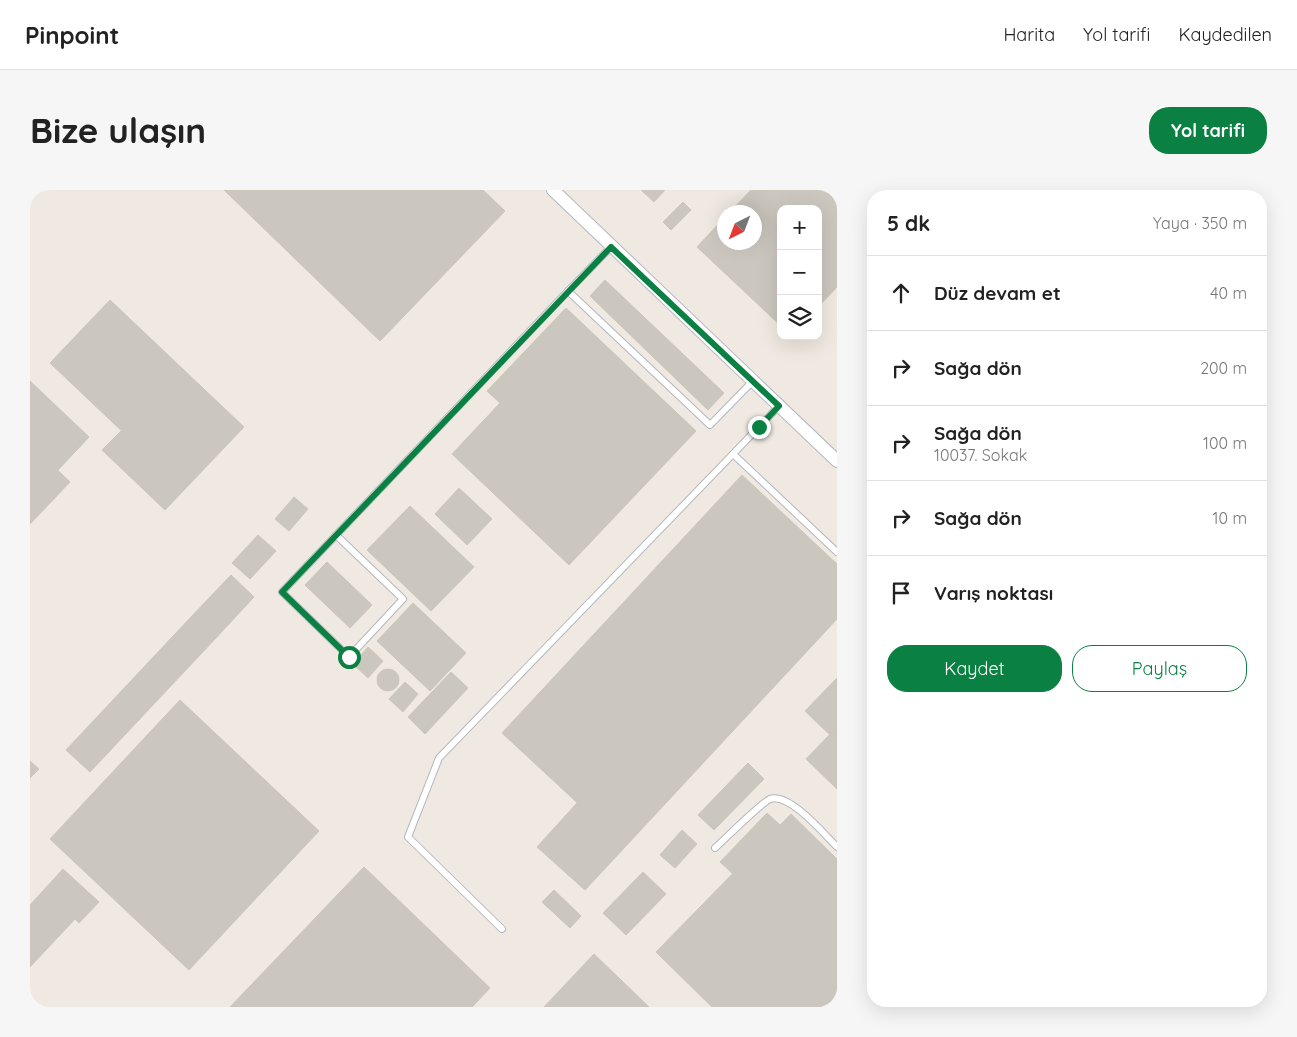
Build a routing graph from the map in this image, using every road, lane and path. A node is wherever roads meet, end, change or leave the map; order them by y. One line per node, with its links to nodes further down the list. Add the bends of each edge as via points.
1 (553, 190): 2 (street)
2 (611, 247): 3 (lane); 4 (street)
3 (568, 290): 4 (lane, via 710,426); 8 (lane)
4 (753, 381): 5 (street)
5 (779, 406): 6 (lane); 7 (street)
6 (733, 454): 9 (lane); 12 (lane, via 438,758 408,836)
7 (837, 461)
8 (336, 535): 8 (lane, via 403,599 349,657 282,592)
9 (837, 552)
10 (837, 847): 11 (lane, via 783,799 770,799)
11 (714, 848)
12 (502, 929)

